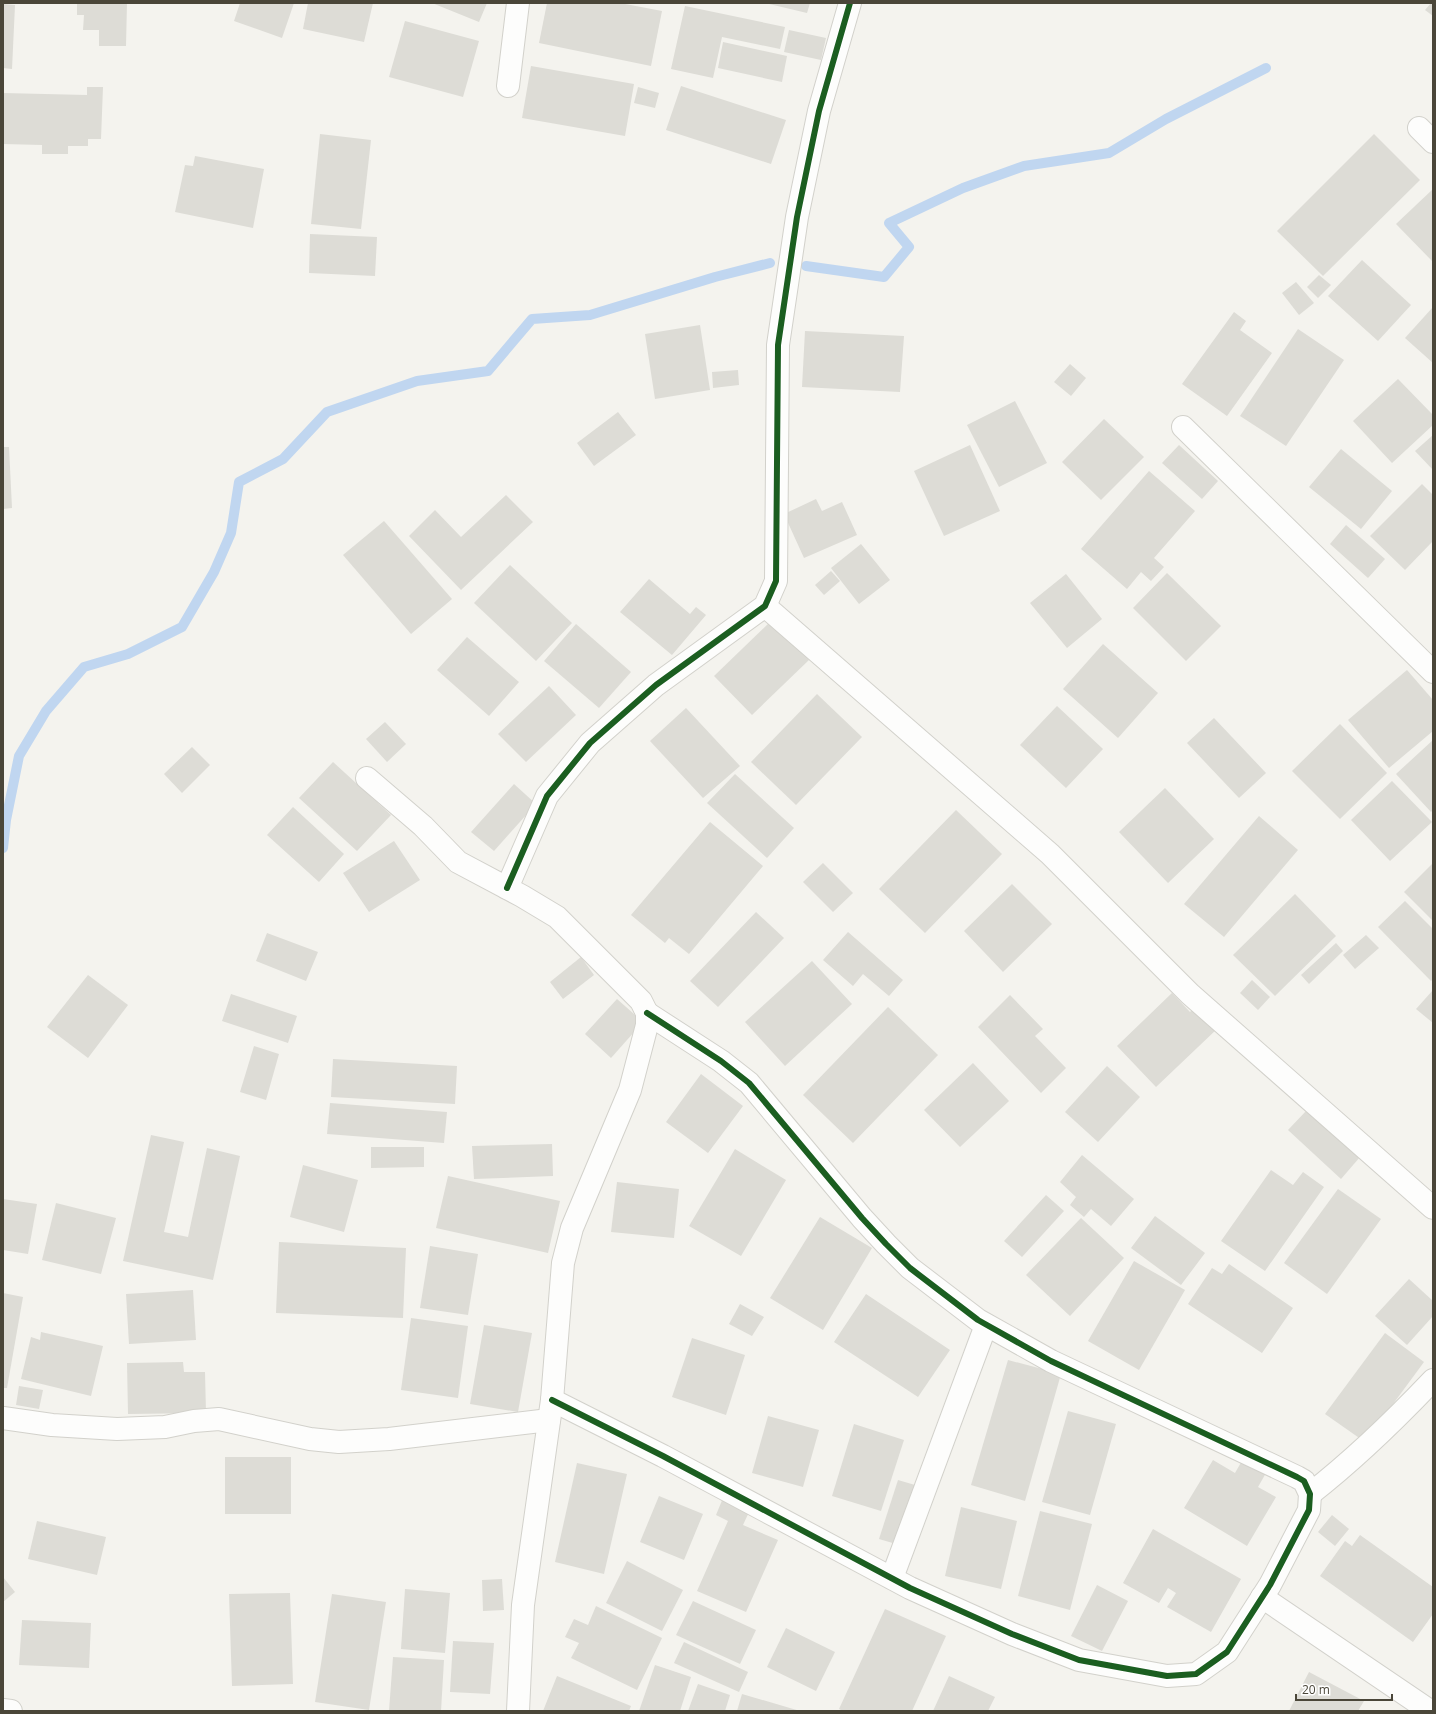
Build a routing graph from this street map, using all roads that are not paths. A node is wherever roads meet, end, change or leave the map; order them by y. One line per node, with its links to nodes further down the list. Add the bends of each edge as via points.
1 (518, 3): 3 (street)
2 (850, 3): 5 (street, via 818,111 797,217 778,345 776,581)
3 (508, 86)
4 (1183, 427): 6 (street)
5 (765, 606): 8 (street, via 656,685 590,743 547,796); 10 (street, via 1050,854 1190,994)
6 (1433, 672)
7 (367, 778): 8 (street, via 423,826 458,862)
8 (507, 888): 9 (street, via 557,917 641,1001)
9 (647, 1013): 11 (street, via 721,1060 749,1083 886,1244 916,1272); 13 (street, via 647,1024 630,1090 572,1228 563,1263)
10 (1433, 1208)
11 (986, 1325): 15 (street, via 1051,1361 1297,1477 1304,1481); 16 (street)
12 (1433, 1380): 15 (street, via 1348,1464)
13 (550, 1410): 14 (street, via 389,1439 339,1442 310,1439 219,1419 165,1427 117,1429 52,1425); 16 (street, via 663,1456); 20 (street, via 523,1605)
14 (3, 1418)
15 (1310, 1494): 17 (street, via 1309,1510)
16 (892, 1578): 17 (street, via 1005,1631 1079,1660 1167,1676 1196,1674 1226,1652)
17 (1262, 1597): 21 (street)
18 (3, 1710): 19 (street)
19 (11, 1711)
20 (518, 1711)
21 (1430, 1711)

